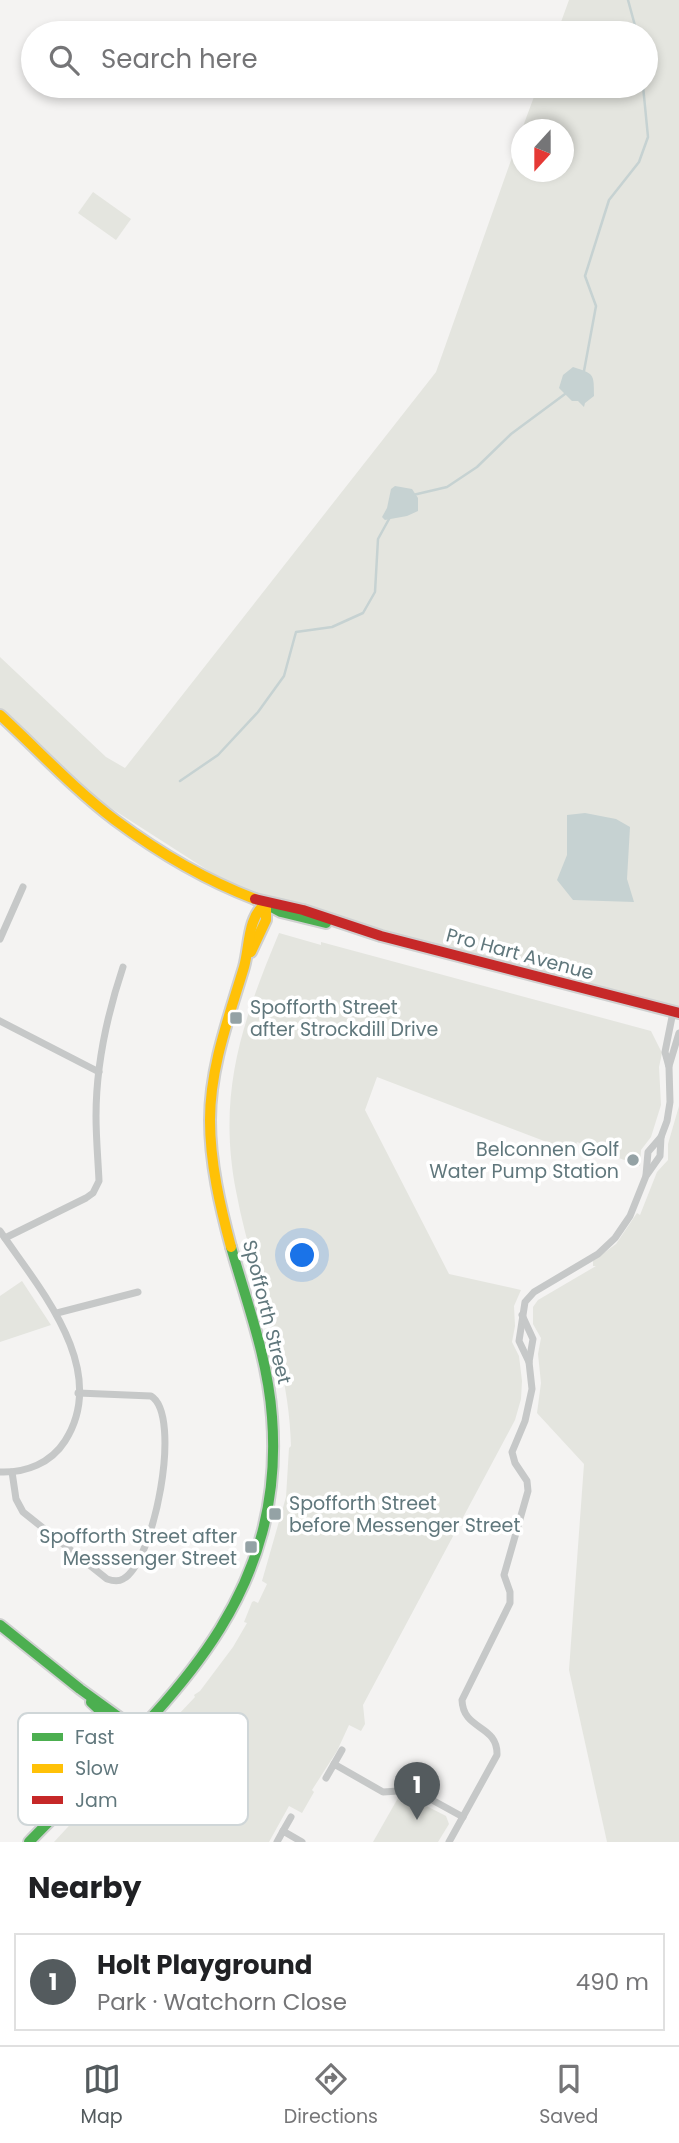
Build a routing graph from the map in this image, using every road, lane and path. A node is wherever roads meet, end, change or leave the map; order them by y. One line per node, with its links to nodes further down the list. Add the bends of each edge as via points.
1 (0, 715): 3 (main road, Pro Hart Avenue)
2 (0, 725): 3 (main road)
3 (12, 727): 5 (main road, Pro Hart Avenue, via 134,834 222,886)
4 (23, 887): 6 (street)
5 (266, 903): 8 (main road, Pro Hart Avenue, via 303,909 352,927); 26 (main road, Spofforth Street, via 266,920 245,965 222,1035 211,1121 221,1208 266,1370 273,1427 272,1485 252,1567 223,1629)
6 (0, 939)
7 (123, 967): 12 (street)
8 (676, 1013): 11 (street, via 665,1052)
9 (0, 1021): 12 (street)
10 (679, 1033): 11 (street)
11 (668, 1067): 13 (street, via 670,1102)
12 (99, 1072): 16 (street, via 97,1186 86,1198)
13 (661, 1137): 14 (street, via 660,1156); 14 (street, via 648,1152)
14 (646, 1176): 19 (street, via 630,1216 615,1238 598,1254 530,1295)
15 (0, 1231): 16 (street)
16 (5, 1238): 18 (street)
17 (138, 1292): 18 (street)
18 (57, 1313): 21 (street, via 72,1348)
19 (522, 1315): 20 (street, via 519,1341); 20 (street, via 533,1339)
20 (529, 1363): 31 (street, via 530,1405 512,1452 528,1491 503,1575 510,1603 462,1700 465,1715 495,1741 497,1755)
21 (78, 1393): 23 (street, via 74,1421 63,1444 42,1463); 23 (street, via 151,1396 162,1410 165,1454 160,1494 146,1541 128,1576 115,1581 104,1577 27,1516 16,1499)
22 (0, 1472): 23 (street)
23 (12, 1472)
24 (0, 1625): 25 (main road)
25 (108, 1713)
26 (155, 1713)
27 (342, 1750): 28 (street)
28 (334, 1764): 29 (street); 31 (street, via 383,1792 414,1790)
29 (326, 1778)
30 (291, 1817): 33 (street)
31 (463, 1817): 37 (street)
32 (46, 1825): 34 (main road, Spofforth Street)
33 (283, 1831): 35 (street); 36 (street)
34 (29, 1842)
35 (277, 1842)
36 (302, 1842)
37 (449, 1842)

